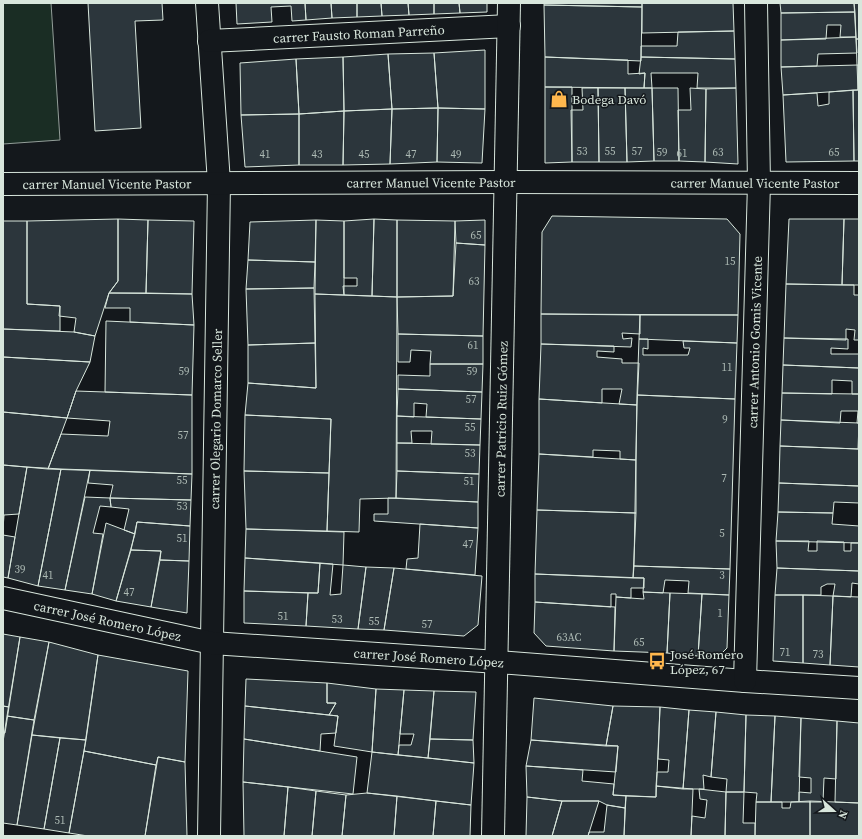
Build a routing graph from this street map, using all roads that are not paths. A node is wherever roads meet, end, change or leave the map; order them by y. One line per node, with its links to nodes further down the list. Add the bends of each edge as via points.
1 (207, 3): 5 (street, carrer Olegario Domarco Seller)
2 (509, 3): 4 (street, carrer Patricio Ruiz Gómez)
3 (756, 3): 8 (street, carrer Antonio Gomis Vicente)
4 (509, 26): 5 (street, carrer Fausto Roman Parreño); 6 (street, carrer Patricio Ruiz Gómez)
5 (209, 40): 7 (street, carrer Olegario Domarco Seller)
6 (506, 182): 7 (street, carrer Manuel Vicente Pastor); 8 (street, carrer Manuel Vicente Pastor); 13 (street, carrer Patricio Ruiz Gómez)
7 (219, 183): 10 (street, carrer Manuel Vicente Pastor); 12 (street, carrer Olegario Domarco Seller)
8 (759, 183): 9 (street, carrer Manuel Vicente Pastor); 14 (street, carrer Antonio Gomis Vicente)
9 (859, 183)
10 (3, 184)
11 (3, 598): 12 (street, carrer José Romero López)
12 (212, 643): 13 (street, carrer José Romero López); 16 (street, carrer Olegario Domarco Seller)
13 (498, 662): 14 (street, carrer José Romero López); 17 (street, carrer Patricio Ruiz Gómez)
14 (745, 681): 15 (street, carrer José Romero López)
15 (859, 688)
16 (208, 836)
17 (493, 836)

